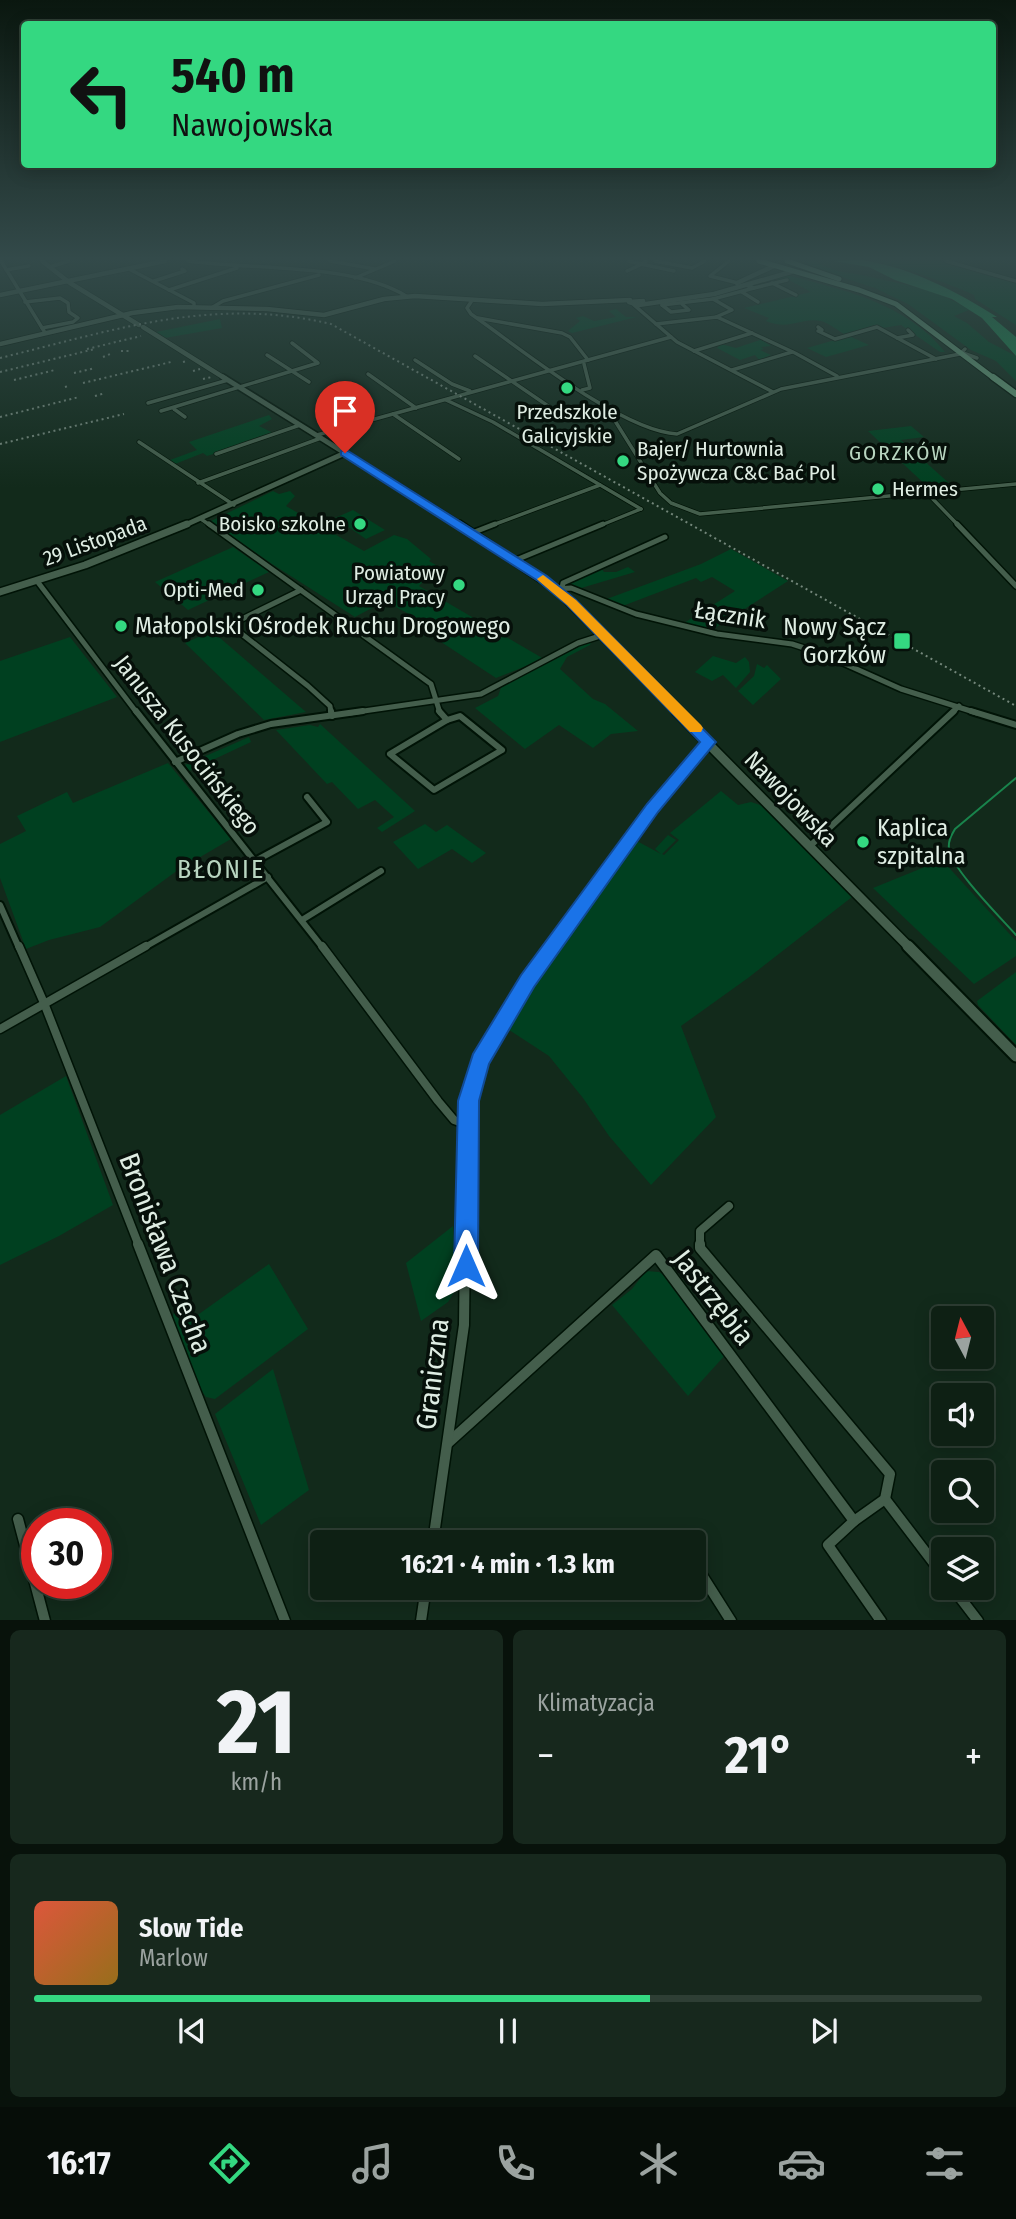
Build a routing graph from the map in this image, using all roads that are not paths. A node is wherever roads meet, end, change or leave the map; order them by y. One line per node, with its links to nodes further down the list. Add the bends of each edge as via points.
1 (25, 337): 13 (street)
2 (158, 337): 29 (street, Nawojowska)
3 (504, 337): 24 (street)
4 (569, 337): 23 (street)
5 (671, 337): 15 (street); 23 (street)
6 (740, 337): 15 (street)
7 (760, 337): 16 (street)
8 (904, 337): 11 (street)
9 (941, 337): 14 (main road)
10 (944, 337): 17 (main road)
11 (897, 338): 21 (street)
12 (292, 343): 26 (street, via 318,363)
13 (0, 344)
14 (954, 346): 17 (main road); 18 (street)
15 (693, 351): 25 (street)
16 (792, 352): 25 (street); 28 (street)
17 (964, 353): 18 (street); 21 (street); 32 (main road); 38 (main road)
18 (951, 354): 21 (street)
19 (267, 355): 26 (street)
20 (475, 356): 30 (street)
21 (934, 358): 28 (street)
22 (415, 360): 36 (street)
23 (586, 362): 24 (street); 34 (street, via 590,388)
24 (554, 370): 30 (street); 34 (street)
25 (732, 370): 37 (street)
26 (291, 371): 31 (street); 33 (street)
27 (368, 374): 41 (street)
28 (837, 376): 37 (street)
29 (228, 380): 33 (street, Nawojowska); 40 (street)
30 (514, 380): 36 (street); 44 (street)
31 (309, 382)
32 (1016, 387)
33 (240, 388): 43 (street); 49 (street, Nawojowska)
34 (582, 390): 42 (street)
35 (325, 392): 48 (street)
36 (472, 392): 39 (street)
37 (773, 392): 42 (street, via 672,435)
38 (1016, 394)
39 (446, 400): 41 (street); 57 (street)
40 (148, 403)
41 (416, 408): 46 (street)
42 (607, 408): 58 (street, via 660,493 692,512)
43 (174, 409): 45 (street); 47 (street)
44 (554, 410)
45 (161, 411)
46 (393, 414): 48 (street); 54 (street)
47 (184, 417)
48 (362, 423): 50 (street)
49 (300, 425): 50 (street, Nawojowska); 53 (street)
50 (319, 437): 52 (street, Nawojowska); 55 (street)
51 (139, 442): 55 (street)
52 (345, 453): 59 (street, 29 Listopada); 61 (street, Nawojowska)
53 (216, 454)
54 (459, 459)
55 (198, 484): 59 (street)
56 (1016, 484): 58 (street)
57 (600, 485): 61 (street); 63 (street, via 641,509)
58 (927, 493): 65 (street)
59 (234, 505): 60 (street, 29 Listopada)
60 (201, 519): 64 (street, 29 Listopada); 67 (street)
61 (472, 533): 63 (street, Nawojowska)
62 (665, 537): 66 (street, via 563,583)
63 (516, 560): 66 (street, Nawojowska)
64 (37, 580): 68 (street, 29 Listopada); 76 (street, Janusza Kusocińskiego)
65 (1016, 586)
66 (559, 589): 69 (street, Nawojowska); 71 (street, Łącznik, via 571,587 636,614 717,634 792,643 901,689)
67 (301, 590): 70 (street, via 431,684); 72 (street, via 233,627 309,686 330,706)
68 (0, 592)
69 (603, 635): 70 (street, via 578,643 481,694); 75 (street, Nawojowska)
70 (437, 702): 72 (street); 73 (street)
71 (959, 706): 74 (street, Łącznik); 78 (street)
72 (332, 716): 76 (street, via 256,728)
73 (447, 720): 73 (street, via 390,754 434,790 502,750 460,716)
74 (1016, 725)
75 (709, 742): 78 (street, Nawojowska); 87 (street, Graniczna, via 653,808 508,1011 480,1061 468,1101)
76 (175, 762): 79 (street, Janusza Kusocińskiego)
77 (307, 797): 79 (street, via 327,822)
78 (810, 846): 86 (street, Nawojowska)
79 (255, 861): 81 (street, Janusza Kusocińskiego)
80 (381, 871): 83 (street)
81 (268, 877): 83 (street, Janusza Kusocińskiego); 84 (street)
82 (0, 905): 84 (street, Bronisława Czecha)
83 (302, 920): 87 (street, Janusza Kusocińskiego, via 454,1120)
84 (44, 1003): 85 (street); 99 (street, Bronisława Czecha)
85 (0, 1029)
86 (1016, 1056)
87 (468, 1125): 89 (street, Graniczna, via 465,1314)
88 (729, 1206): 90 (street, Jastrzębia, via 700,1231 700,1248 890,1474)
89 (447, 1444): 92 (street, Jastrzębia, via 656,1255); 93 (street, Graniczna)
90 (885, 1499): 92 (street); 94 (street)
91 (18, 1519): 98 (street)
92 (854, 1521): 102 (street, via 828,1545)
93 (435, 1530)
94 (931, 1559)
95 (706, 1581): 101 (street)
96 (424, 1600): 100 (street)
97 (962, 1600): 103 (street)
98 (45, 1620)
99 (285, 1620)
100 (421, 1620)
101 (731, 1620)
102 (881, 1620)
103 (978, 1620)

